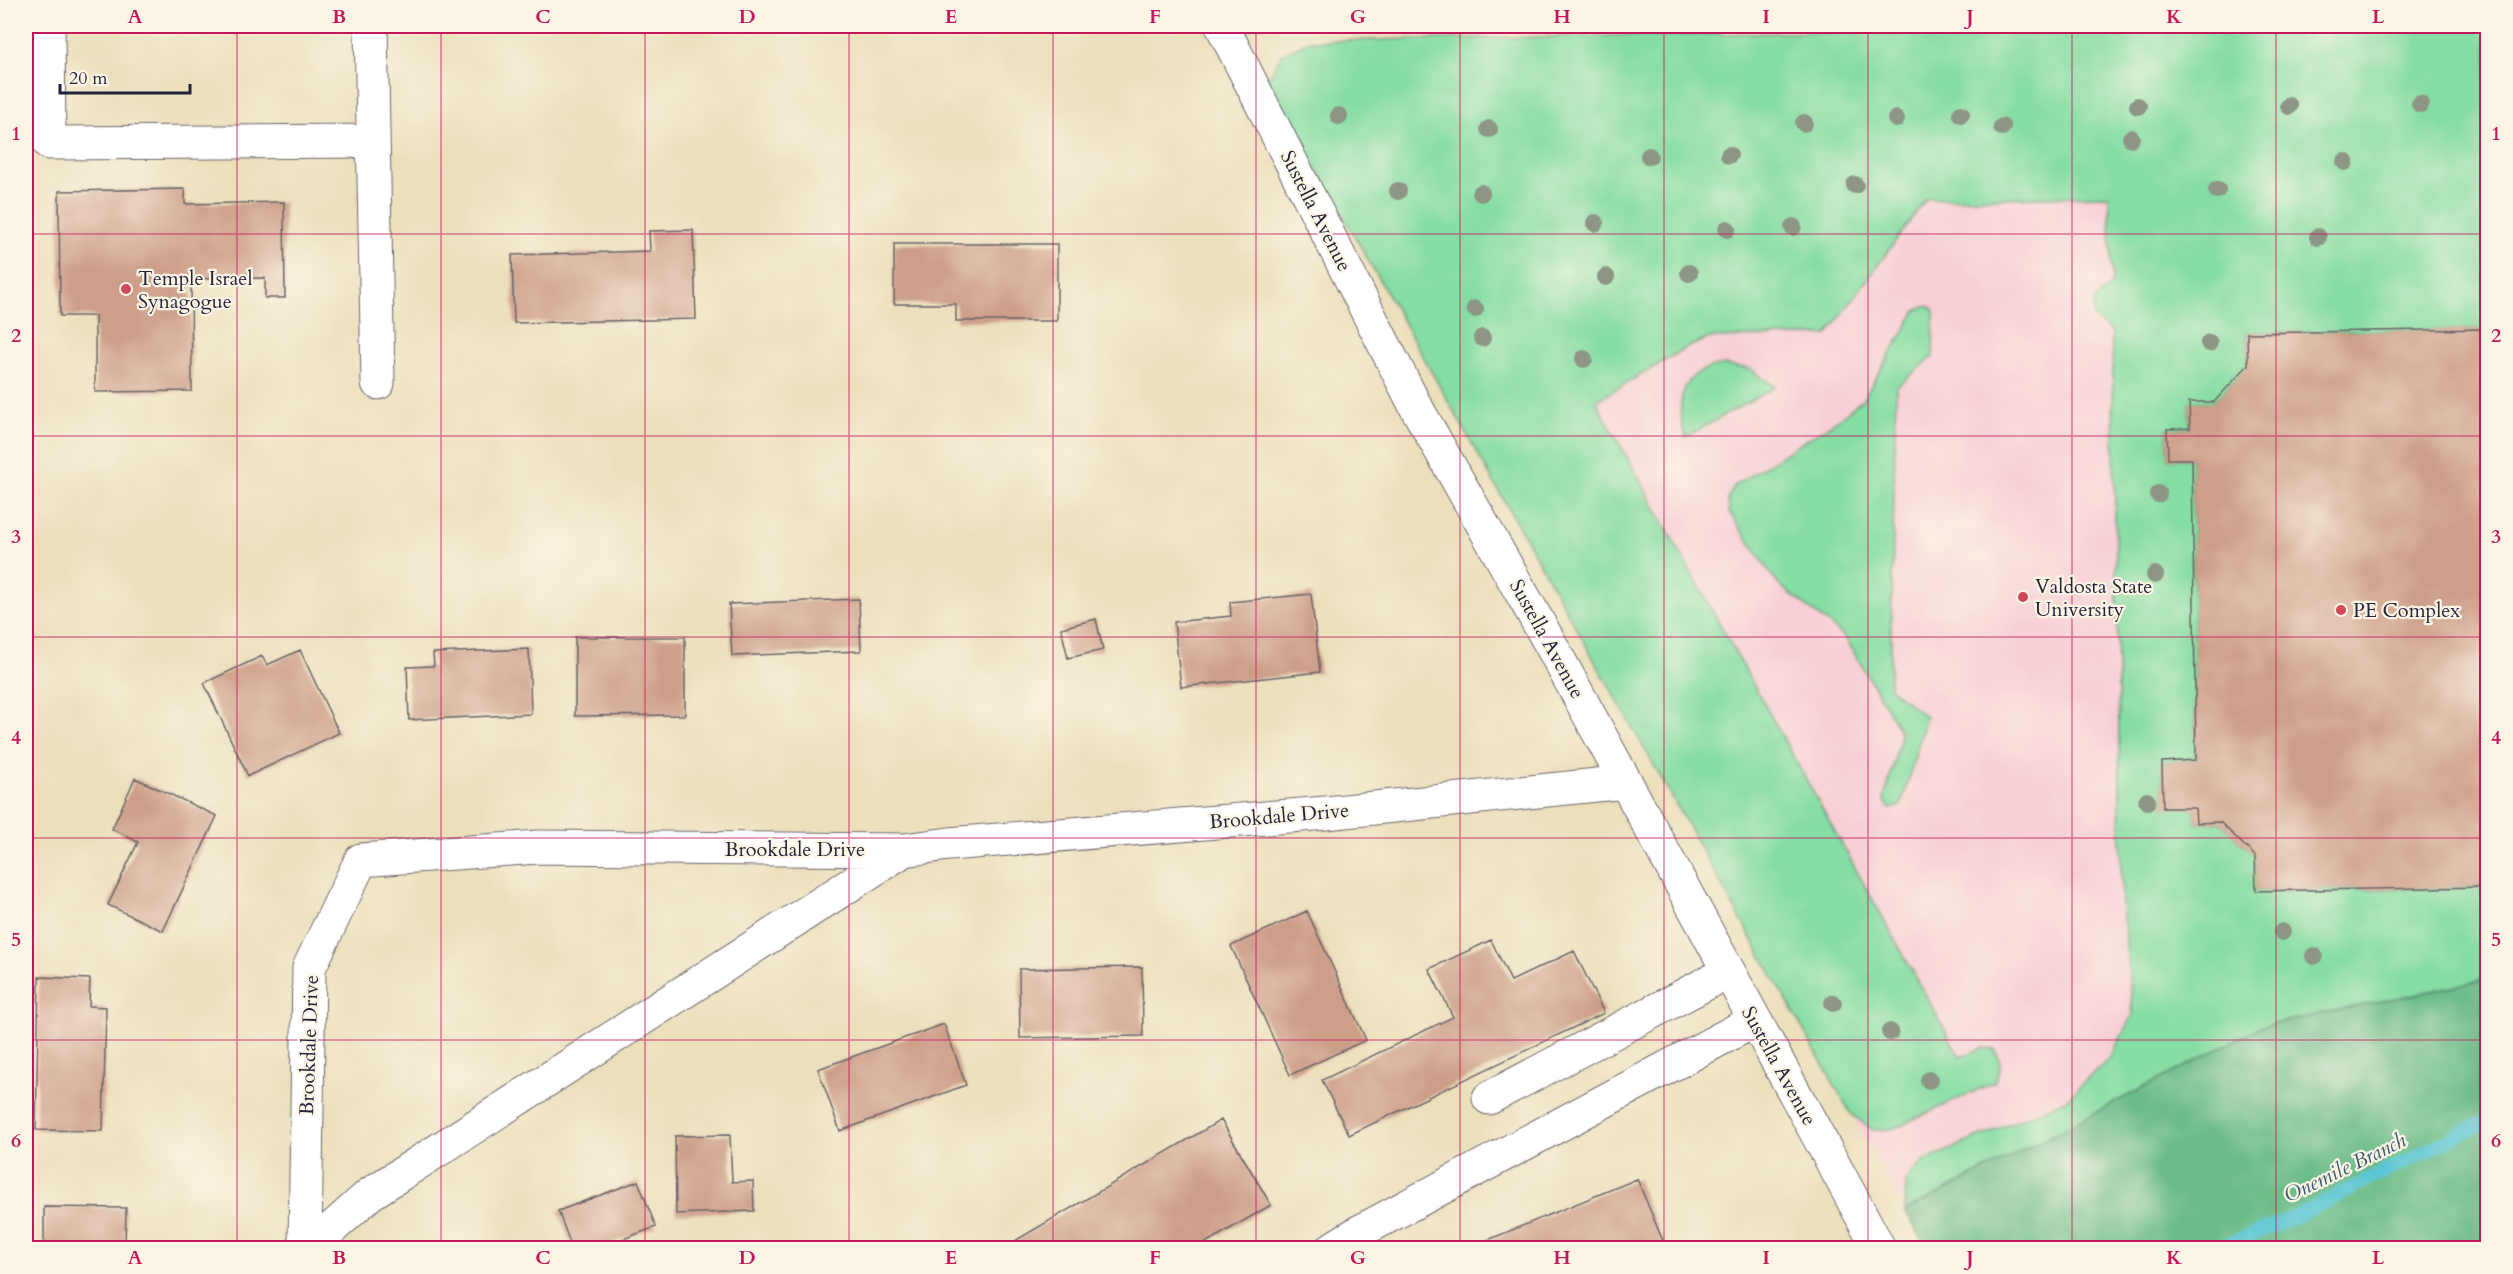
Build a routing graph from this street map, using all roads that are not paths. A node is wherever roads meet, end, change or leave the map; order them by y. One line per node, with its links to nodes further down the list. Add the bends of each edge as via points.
1 (48, 26): 4 (street, via 49,143)
2 (370, 26): 4 (street)
3 (1222, 26): 6 (street, Sustella Avenue, via 1415,405)
4 (373, 141): 5 (street)
5 (378, 383)
6 (1626, 782): 7 (street, Brookdale Drive); 8 (street, Sustella Avenue)
7 (904, 850): 11 (street, Brookdale Drive, via 538,847 361,860 309,968); 12 (street, via 370,1194)
8 (1728, 972): 9 (street, Sustella Avenue); 10 (street)
9 (1754, 1021): 13 (street); 14 (street, Sustella Avenue)
10 (1489, 1098)
11 (305, 1248)
12 (310, 1248)
13 (1333, 1248)
14 (1879, 1248)

